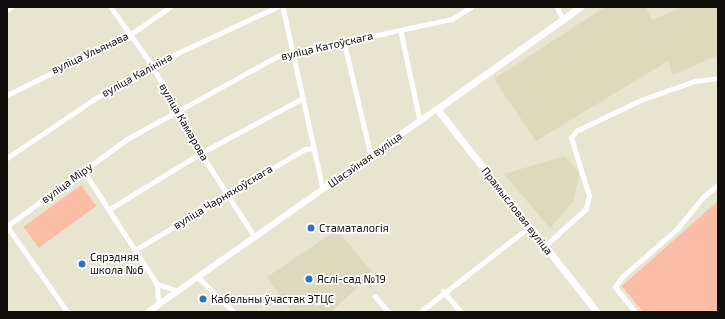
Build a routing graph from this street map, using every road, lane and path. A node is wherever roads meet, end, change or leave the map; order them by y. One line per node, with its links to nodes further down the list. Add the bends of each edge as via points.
1 (11, 7): 9 (street)
2 (111, 7): 12 (street, вуліца Камарова)
3 (170, 7): 12 (street, вуліца Ульянава)
4 (277, 7): 15 (street, вуліца Калініна)
5 (283, 7): 14 (street)
6 (471, 7): 11 (street, вуліца Катоўскага, via 452,19)
7 (557, 7): 10 (street)
8 (580, 7): 10 (main road, Шасэйная вуліца)
9 (7, 10)
10 (563, 19): 19 (main road, Шасэйная вуліца)
11 (401, 31): 13 (street, вуліца Катоўскага); 21 (street)
12 (131, 34): 15 (street, вуліца Камарова); 17 (street, вуліца Ульянава)
13 (344, 42): 14 (street, вуліца Катоўскага); 25 (street)
14 (294, 52): 18 (street); 20 (street, вуліца Катоўскага, via 278,56)
15 (152, 65): 20 (street, вуліца Камарова); 26 (street, вуліца Калініна, via 93,100)
16 (718, 78): 35 (street, via 695,81 641,100 576,130 571,138 589,196 586,209)
17 (7, 95)
18 (303, 98): 23 (street); 24 (street)
19 (437, 109): 21 (street, Шасэйная вуліца); 33 (main road, Прамысловая вуліца)
20 (178, 114): 22 (street, вуліца Катоўскага); 24 (street, вуліца Камарова)
21 (420, 122): 25 (street, Шасэйная вуліца)
22 (127, 139): 27 (street, вуліца Міру)
23 (314, 148): 29 (street); 30 (street, вуліца Чарняхоўскага)
24 (201, 153): 30 (street, вуліца Камарова); 31 (street)
25 (371, 155): 29 (street, Шасэйная вуліца)
26 (7, 158)
27 (84, 171): 31 (street); 32 (street, вуліца Міру)
28 (718, 185): 50 (street, via 703,197 677,229 622,277 615,288)
29 (323, 189): 34 (street, Шасэйная вуліца)
30 (227, 194): 34 (street, вуліца Камарова); 36 (street, вуліца Чарняхоўскага)
31 (110, 209): 36 (street)
32 (7, 226): 44 (street)
33 (530, 227): 35 (main road, Прамысловая вуліца); 40 (street)
34 (255, 237): 37 (street, Шасэйная вуліца)
35 (545, 246): 49 (main road, Прамысловая вуліца)
36 (135, 250): 38 (street)
37 (198, 277): 39 (street, Шасэйная вуліца); 45 (street)
38 (157, 284): 39 (street); 42 (street)
39 (178, 291): 42 (street, Шасэйная вуліца)
40 (443, 291): 47 (street); 48 (street)
41 (375, 296): 46 (street)
42 (159, 304): 43 (street, Шасэйная вуліца)
43 (150, 311)
44 (68, 312)
45 (234, 312)
46 (389, 312)
47 (420, 312)
48 (461, 312)
49 (597, 312)
50 (635, 312)

